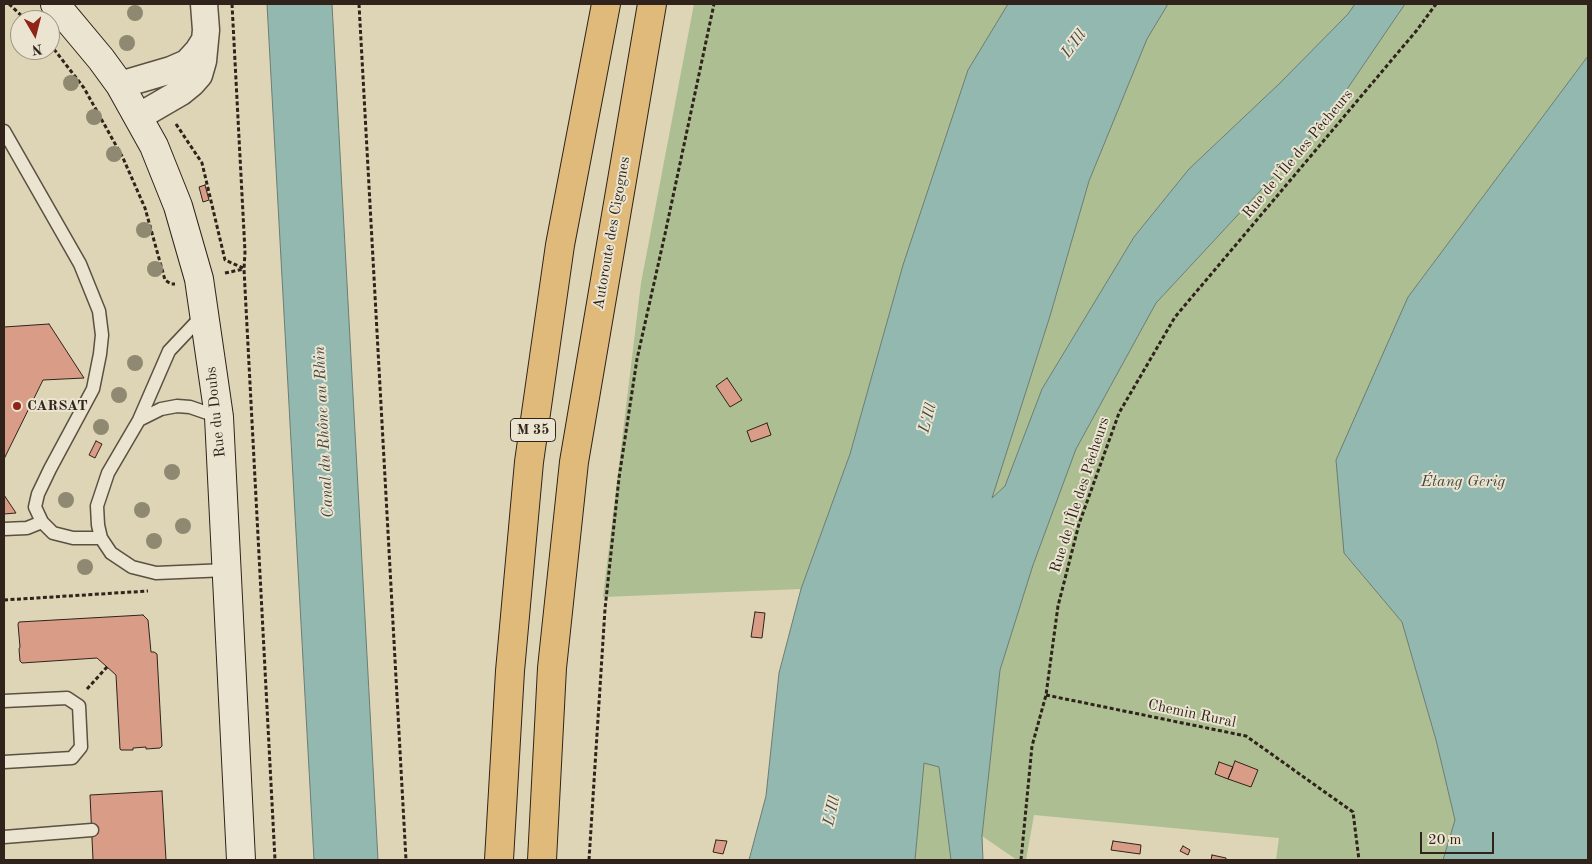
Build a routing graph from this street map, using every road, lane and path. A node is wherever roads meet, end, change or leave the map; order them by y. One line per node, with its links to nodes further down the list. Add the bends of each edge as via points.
1 (55, 4): 11 (main road, Rue du Doubs)
2 (204, 4): 9 (street)
3 (232, 4): 15 (path)
4 (359, 4): 35 (path)
5 (606, 4): 36 (highway, M 35, via 560,245 529,462 510,671)
6 (652, 4): 37 (highway, Autoroute des Cigognes / M 35, via 574,462 552,668)
7 (714, 4): 38 (path, via 637,359 619,478 605,609)
8 (1436, 4): 27 (path, Rue de l'Île des Pêcheurs, via 1175,317 1119,413 1079,524 1058,606)
9 (205, 40): 11 (street, via 187,63); 12 (street, via 199,75 181,92)
10 (60, 57): 16 (path, via 84,88 124,158 145,208 165,280)
11 (120, 85): 12 (main road, Rue du Doubs)
12 (138, 117): 17 (main road, Rue du Doubs, via 154,146 178,206 199,279)
13 (4, 131): 20 (lane, via 80,264 99,311 102,335 93,389 38,494 35,507)
14 (225, 260): 15 (path)
15 (244, 269): 34 (path)
16 (171, 284)
17 (205, 313): 18 (main road, Rue du Doubs); 19 (lane, via 169,351)
18 (219, 417): 19 (lane, via 177,406); 23 (main road, Rue du Doubs)
19 (139, 420): 22 (lane, via 108,473 98,506)
20 (42, 522): 21 (lane, via 27,528); 22 (lane, via 53,533 73,538)
21 (4, 529)
22 (101, 538): 23 (lane, via 111,553 132,567 156,573)
23 (227, 570): 33 (main road, Rue du Doubs)
24 (150, 591): 25 (path)
25 (4, 600)
26 (107, 667): 29 (path)
27 (1046, 695): 39 (path, Rue de l'Île des Pêcheurs, via 1032,746); 40 (path, Chemin Rural, via 1246,736 1353,812)
28 (4, 701): 29 (lane, via 67,698)
29 (74, 703): 30 (lane, via 79,706 81,747 72,758)
30 (4, 762)
31 (92, 830): 32 (lane)
32 (4, 837)
33 (241, 860)
34 (275, 860)
35 (406, 860)
36 (499, 860)
37 (542, 860)
38 (588, 860)
39 (1021, 860)
40 (1359, 860)

